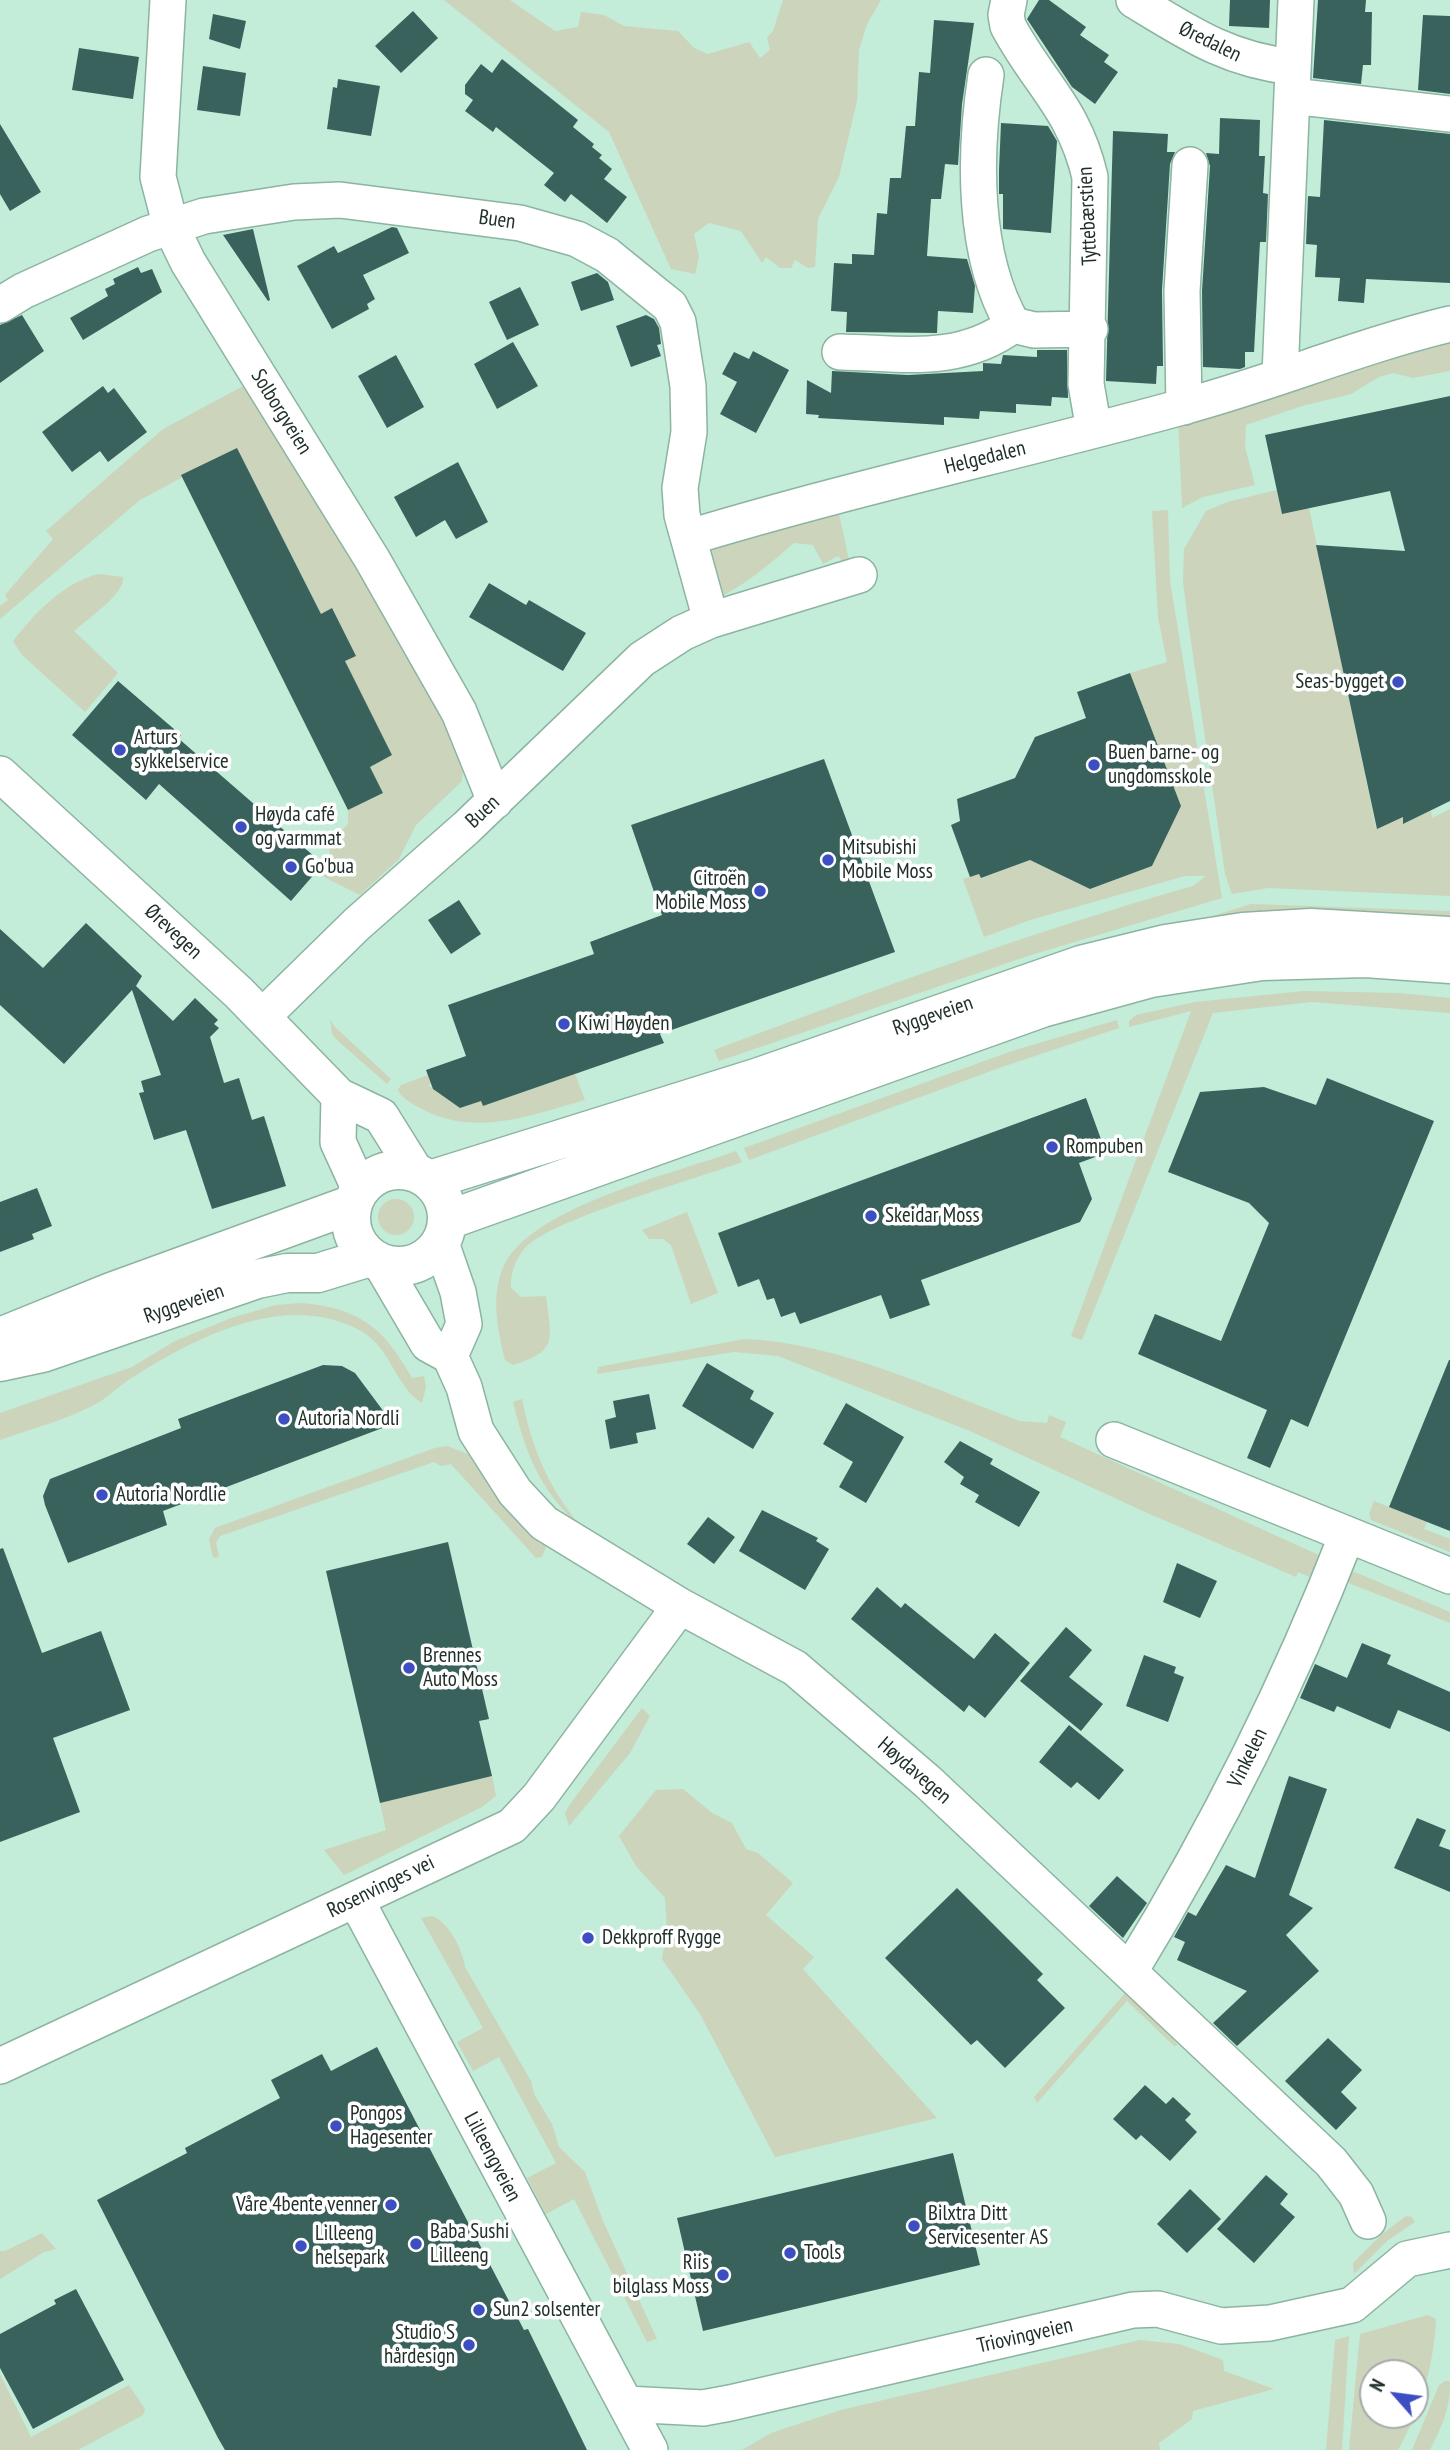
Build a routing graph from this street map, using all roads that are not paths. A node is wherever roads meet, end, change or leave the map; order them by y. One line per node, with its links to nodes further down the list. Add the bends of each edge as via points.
1 (168, 0): 9 (street, Solborgveien, via 158,177)
2 (1009, 0): 13 (street, Tyttebærstien, via 1008,26 1073,123 1088,166)
3 (1134, 0): 6 (street, Øredalen, via 1205,44)
4 (1296, 0): 6 (street)
5 (986, 75): 12 (street, via 979,206 993,278)
6 (1292, 82): 7 (street, Øredalen); 15 (street)
7 (1450, 114)
8 (1190, 165): 16 (street, via 1182,291)
9 (171, 227): 10 (street, Buen); 18 (street, Buen, via 255,207 340,200 520,223 577,239 607,255 670,306 678,321 688,386 689,432 680,488); 22 (street, Solborgveien)
10 (0, 305)
11 (1450, 324): 15 (street, Helgedalen)
12 (1013, 325): 13 (street, via 1034,330); 14 (street, via 979,347 947,353)
13 (1090, 329): 17 (street, Tyttebærstien, via 1086,384)
14 (840, 352)
15 (1280, 375): 16 (street, Helgedalen)
16 (1184, 407): 17 (street, Helgedalen)
17 (1094, 430): 18 (street, Helgedalen)
18 (690, 537): 20 (street, Buen)
19 (859, 575): 20 (street, Buen)
20 (710, 620): 22 (street, Buen, via 642,659)
21 (0, 774): 25 (street, Ørevegen)
22 (510, 795): 25 (street, Buen, via 473,834 357,924)
23 (1450, 936): 27 (main road, Ryggeveien, via 1311,928 1166,944 1081,965 756,1077)
24 (1450, 964): 29 (main road, Ryggeveien, via 1365,958 1262,961 1151,978 1042,1008)
25 (263, 1016): 26 (street, Ørevegen)
26 (339, 1096): 27 (street, Ørevegen, via 381,1116); 28 (street, via 338,1142)
27 (423, 1176): 28 (main road, via 401,1169 385,1171 370,1178); 29 (main road, via 446,1205)
28 (356, 1197): 30 (main road, via 350,1219 353,1233); 31 (main road, Ryggeveien)
29 (444, 1232): 30 (main road, via 429,1256 415,1264 398,1267); 32 (street, via 464,1324)
30 (376, 1260): 32 (street, Høydavegen, via 428,1344); 33 (main road, Ryggeveien, via 318,1273 257,1279 43,1353)
31 (0, 1337)
32 (450, 1356): 37 (street, Høydavegen, via 476,1432 514,1492 544,1523)
33 (0, 1362)
34 (1114, 1440): 35 (street)
35 (1347, 1535): 36 (street); 39 (street, Vinkelen, via 1251,1754 1205,1844)
36 (1450, 1576)
37 (680, 1606): 38 (street, Rosenvinges vei, via 539,1797 512,1826); 39 (street, Høydavegen, via 795,1668 928,1782)
38 (356, 1900): 40 (street, Rosenvinges vei); 43 (street, Lilleengveien)
39 (1130, 1971): 41 (street, Høydavegen, via 1331,2162 1356,2194)
40 (0, 2066)
41 (1368, 2221)
42 (1450, 2250): 43 (street, Triovingveien, via 1407,2259 1352,2305 1270,2323 1221,2326 1158,2309 1133,2310 703,2408)
43 (626, 2404): 44 (street, Lilleengveien)
44 (650, 2450)

